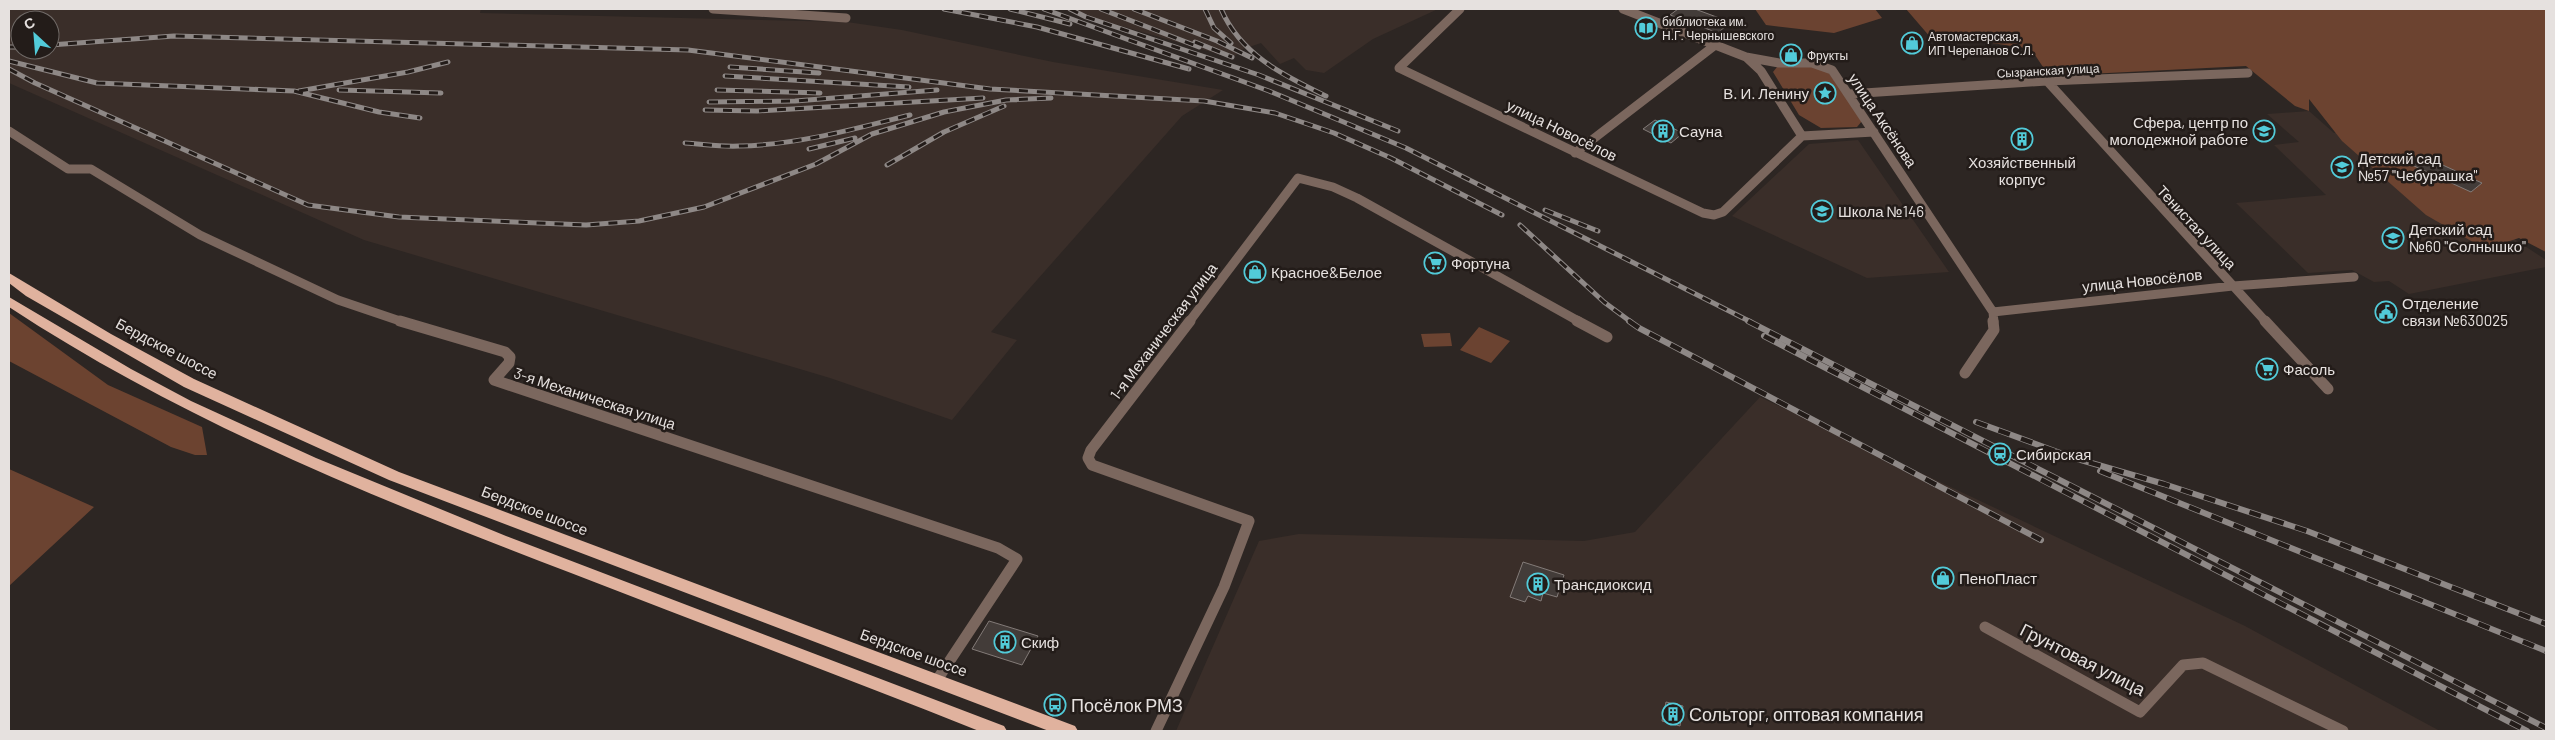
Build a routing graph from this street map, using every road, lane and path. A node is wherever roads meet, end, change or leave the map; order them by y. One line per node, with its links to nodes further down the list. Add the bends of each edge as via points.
1 (713, 9): 4 (street)
2 (1460, 9): 13 (street, улица Новосёлов, via 1400,68)
3 (1623, 9): 5 (street, улица Аксёнова)
4 (846, 18)
5 (1714, 46): 6 (street, улица Аксёнова); 13 (street)
6 (1746, 57): 9 (street, улица Аксёнова, via 1826,67 1832,70); 12 (street, via 1761,71)
7 (2248, 73): 8 (street, Сызранская улица)
8 (2047, 81): 9 (street, Сызранская улица); 16 (street, Тенистая улица)
9 (1849, 94): 11 (street, улица Аксёнова)
10 (9, 131): 23 (street, 3-я Механическая улица, via 68,169 91,168 200,235 338,300 505,352 510,357 509,363 494,380 988,544 1018,559)
11 (1874, 132): 12 (street); 18 (street, улица Аксёнова)
12 (1802, 136): 13 (street, улица Новосёлов, via 1723,212 1714,215 1703,213)
13 (1575, 153)
14 (9, 277): 23 (highway, Бердское шоссе, via 31,293 189,383 394,476)
15 (2354, 277): 16 (street, улица Новосёлов, via 2294,284)
16 (2233, 286): 18 (street, улица Новосёлов); 21 (street, Тенистая улица)
17 (9, 300): 24 (highway, via 84,349 168,397 374,490)
18 (1993, 312): 20 (street, via 1994,330)
19 (1607, 337): 26 (street, 1-я Механическая улица, via 1357,198 1333,187 1298,178 1088,458 1092,465 1249,521 1224,588)
20 (1965, 373)
21 (2328, 389)
22 (1984, 627): 27 (street, Грунтовая улица, via 2140,712 2183,665 2203,663)
23 (937, 680): 25 (highway, Бердское шоссе)
24 (998, 731)
25 (1069, 731)
26 (1156, 731)
27 (2343, 731)

